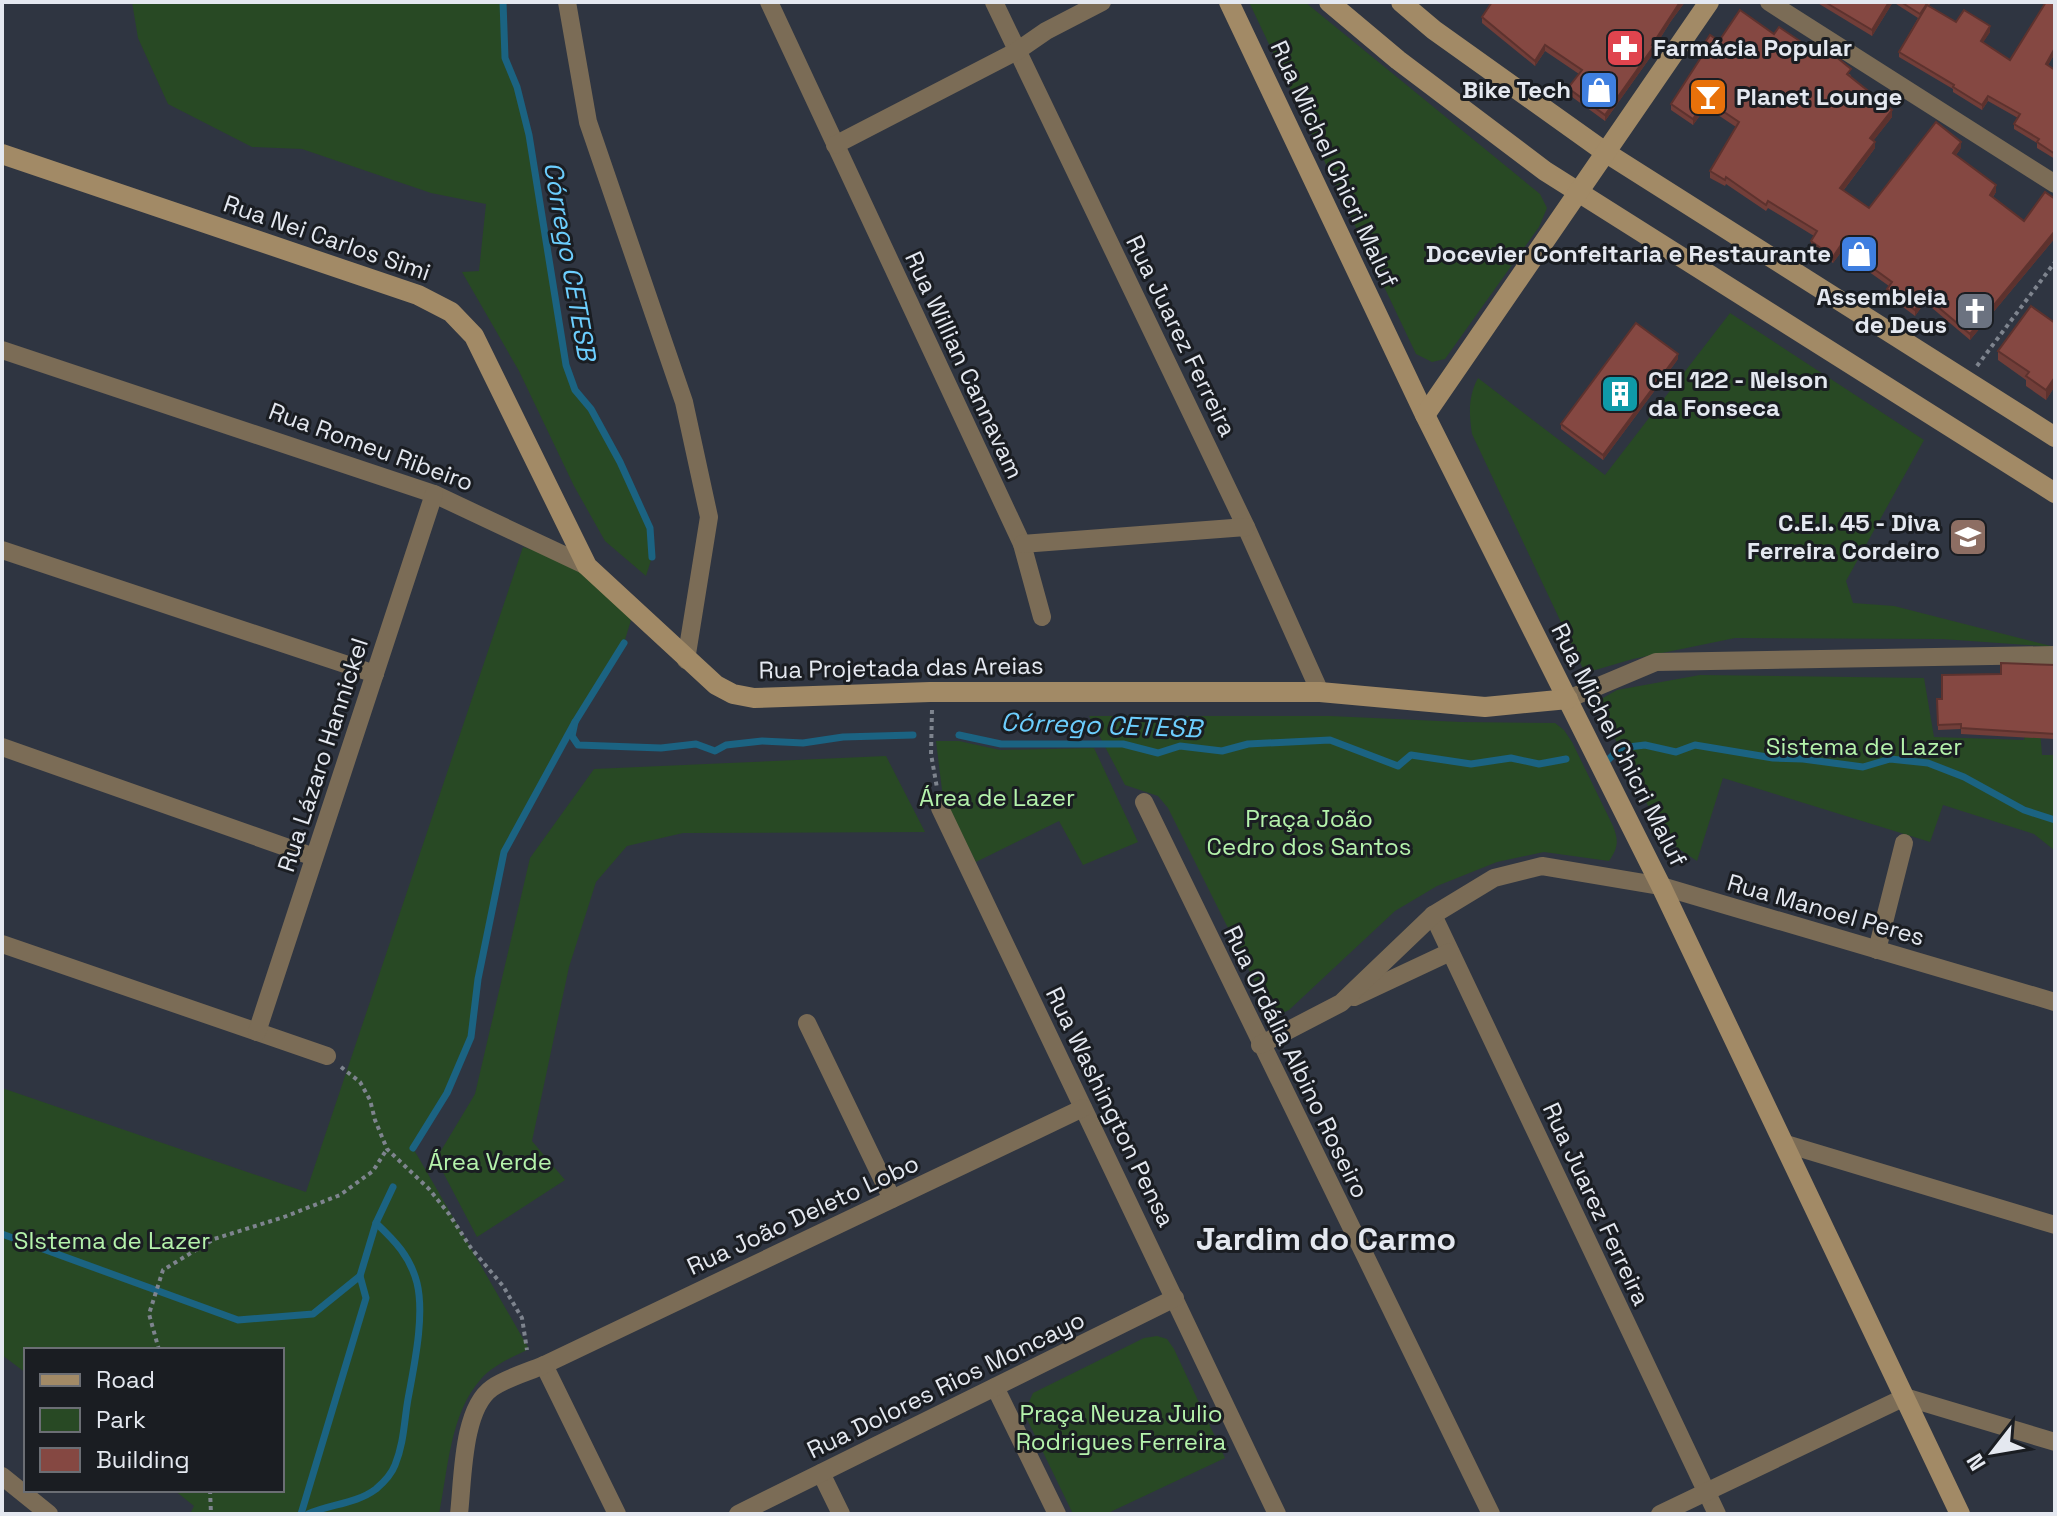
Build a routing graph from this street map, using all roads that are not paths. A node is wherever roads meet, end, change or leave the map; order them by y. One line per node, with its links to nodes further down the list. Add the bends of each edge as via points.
1 (567, 2): 27 (street, via 588,122 684,402 709,517)
2 (769, 2): 11 (street, Rua Willian Cannavam)
3 (994, 2): 10 (street, Rua Juarez Ferreira)
4 (1102, 2): 10 (street)
5 (1229, 2): 17 (street, Rua Michel Chicri Maluf)
6 (1329, 2): 15 (street, via 1494,135)
7 (1401, 2): 12 (street)
8 (1709, 2): 12 (street)
9 (1769, 2): 14 (street)
10 (1017, 51): 11 (street); 21 (street, Rua Juarez Ferreira)
11 (835, 145): 22 (street, Rua Willian Cannavam)
12 (1605, 152): 15 (street); 18 (street)
13 (2, 154): 24 (street, Rua Nei Carlos Simi, via 418,295 451,312 474,336)
14 (2055, 184)
15 (1578, 193): 17 (street); 19 (street)
16 (2, 350): 20 (street, Rua Romeu Ribeiro)
17 (1425, 415): 30 (street, Rua Michel Chicri Maluf)
18 (2055, 437)
19 (2055, 493)
20 (434, 494): 24 (street, Rua Romeu Ribeiro); 28 (street, Rua Lázaro Hannickel)
21 (1246, 527): 22 (street); 29 (street, Rua Juarez Ferreira)
22 (1022, 544): 25 (street, Rua Willian Cannavam)
23 (2, 550): 28 (street)
24 (592, 571): 27 (street, Rua Romeu Ribeiro)
25 (1042, 617)
26 (2055, 655): 30 (street, via 1656,662)
27 (686, 660): 29 (street, Rua Projetada das Areias, via 716,685 754,698 930,692)
28 (375, 674): 35 (street, Rua Lázaro Hannickel)
29 (1320, 692): 30 (street, Rua Projetada das Areias, via 1485,707)
30 (1568, 699): 36 (street, Rua Michel Chicri Maluf)
31 (2, 747): 35 (street)
32 (1144, 802): 45 (street, Rua Ordália Albino Roseiro)
33 (940, 808): 47 (street, Rua Washington Pensa)
34 (1904, 843): 39 (street)
35 (314, 857): 44 (street, Rua Lázaro Hannickel)
36 (1661, 886): 37 (street, Rua Manoel Peres, via 1542,866 1494,878); 39 (street, Rua Manoel Peres); 48 (street, Rua Michel Chicri Maluf)
37 (1433, 915): 40 (street, Rua Juarez Ferreira); 42 (street, Rua Manoel Peres)
38 (2, 944): 44 (street)
39 (1877, 950): 41 (street, Rua Manoel Peres)
40 (1450, 952): 42 (street, Rua Manoel Peres); 58 (street, Rua Juarez Ferreira)
41 (2055, 1002)
42 (1341, 1003): 45 (street, Rua Manoel Peres)
43 (807, 1023): 49 (street)
44 (257, 1032): 46 (street)
45 (1260, 1045): 66 (street, Rua Ordália Albino Roseiro)
46 (327, 1056)
47 (1083, 1108): 49 (street, Rua João Deleto Lobo); 51 (street, Rua Washington Pensa)
48 (1783, 1143): 50 (street); 54 (street, Rua Michel Chicri Maluf)
49 (892, 1199): 52 (street, Rua João Deleto Lobo)
50 (2055, 1225)
51 (1175, 1298): 53 (street, Rua Dolores Rios Moncayo); 65 (street, Rua Washington Pensa)
52 (544, 1365): 60 (street, Rua João Deleto Lobo, via 493,1386 481,1398 471,1418); 61 (street)
53 (995, 1387): 56 (street, Rua Dolores Rios Moncayo); 64 (street)
54 (1905, 1397): 55 (street); 58 (street); 69 (street, Rua Michel Chicri Maluf)
55 (2055, 1442)
56 (821, 1473): 62 (street, Rua Dolores Rios Moncayo); 63 (street)
57 (2, 1476): 59 (street)
58 (1706, 1492): 67 (street); 68 (street, Rua Juarez Ferreira)
59 (49, 1514)
60 (459, 1514)
61 (617, 1514)
62 (738, 1514)
63 (841, 1514)
64 (1057, 1514)
65 (1277, 1514)
66 (1491, 1514)
67 (1660, 1514)
68 (1717, 1514)
69 (1960, 1514)

